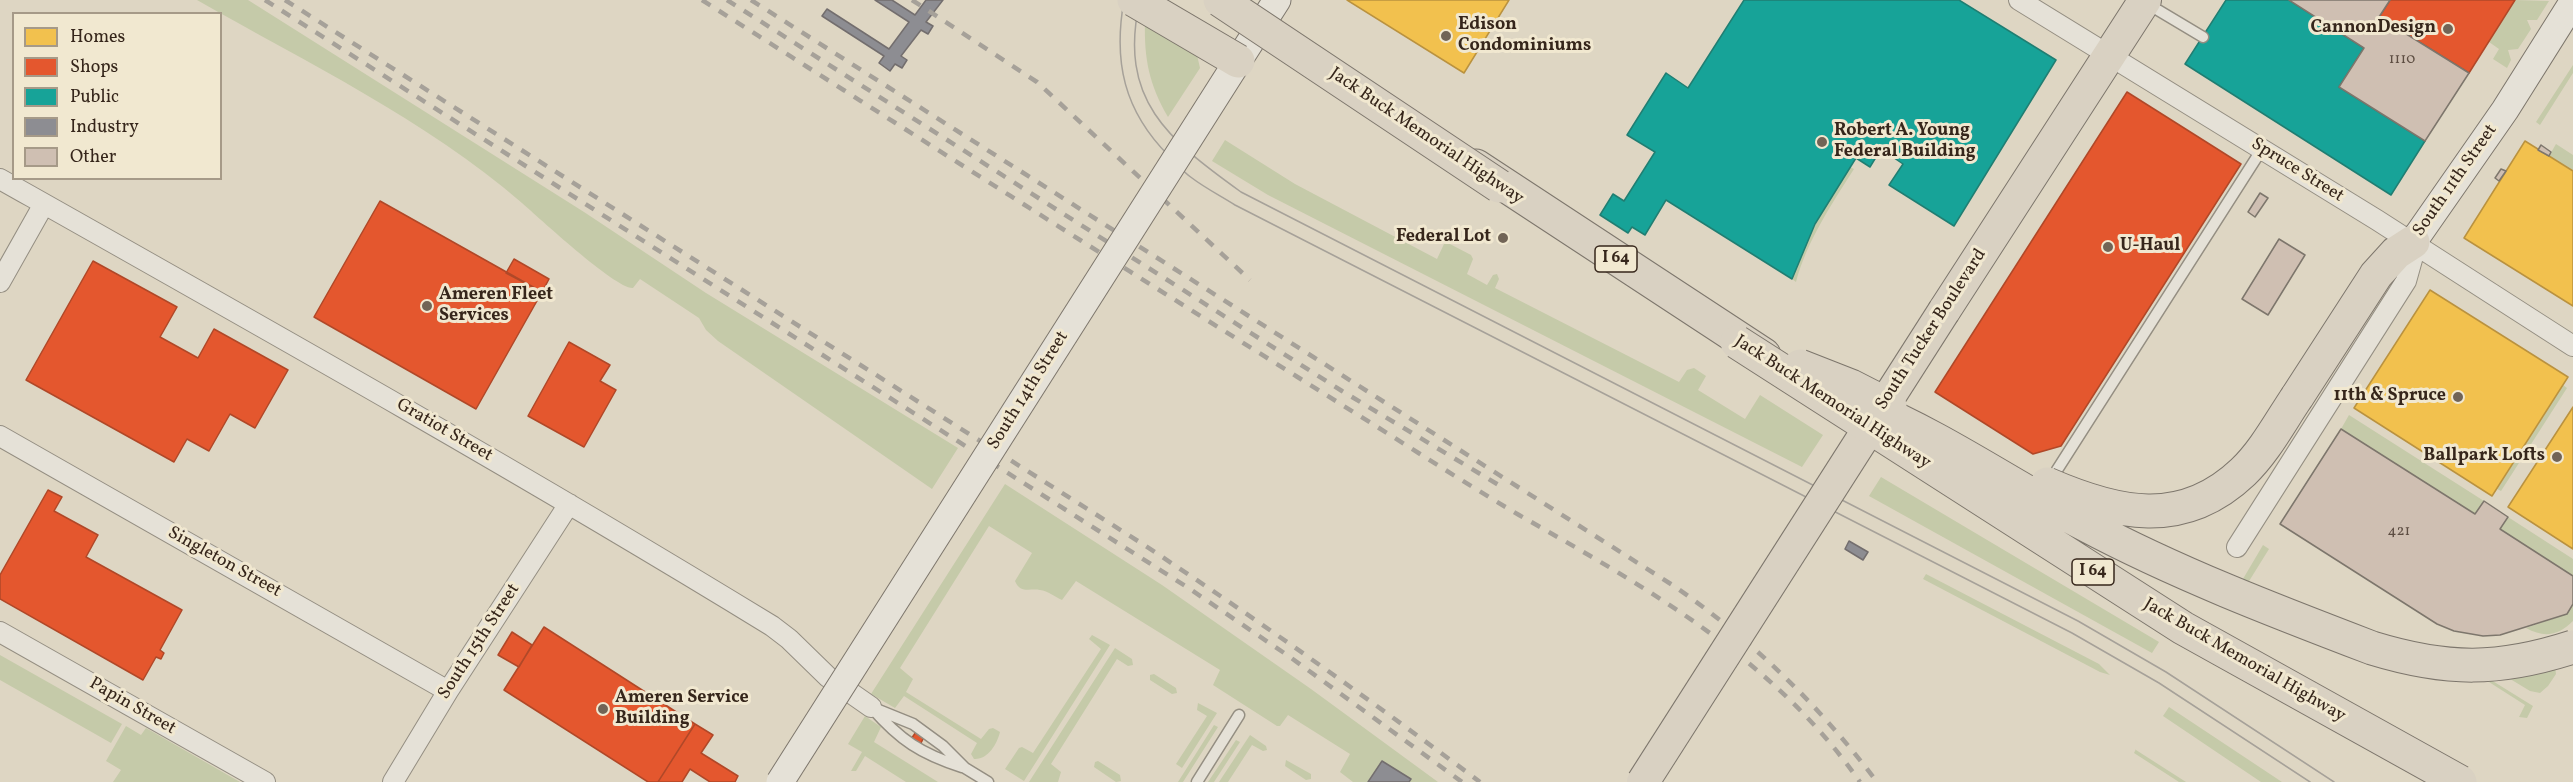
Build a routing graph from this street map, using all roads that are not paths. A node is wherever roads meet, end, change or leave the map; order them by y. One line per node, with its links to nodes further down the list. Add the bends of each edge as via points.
1 (1134, 0): 9 (highway, bridge)
2 (1220, 0): 16 (highway, Jack Buck Memorial Highway / I 64, bridge)
3 (1246, 0): 18 (highway, Jack Buck Memorial Highway / I 64, bridge, via 1501,183)
4 (1277, 0): 9 (main road, South 14th Street)
5 (2019, 0): 10 (street, Spruce Street)
6 (2145, 1): 8 (lane); 10 (main road, South Tucker Boulevard)
7 (2573, 2): 14 (main road, South 11th Street, via 2505,110)
8 (2203, 37)
9 (1243, 52): 31 (main road, South 14th Street, bridge)
10 (2109, 56): 11 (street, Spruce Street); 34 (main road, South Tucker Boulevard, bridge)
11 (2262, 148): 14 (street, Spruce Street); 20 (lane)
12 (0, 179): 13 (street, Gratiot Street)
13 (44, 204): 15 (street); 21 (street, Gratiot Street)
14 (2413, 242): 16 (highway, bridge, via 2396,253 2376,275 2297,398 2244,471 2204,499 2166,510 2123,510 2082,498 1851,386); 17 (street, Spruce Street); 22 (street, South 11th Street, via 2406,280)
15 (0, 282)
16 (1737, 342): 35 (highway, Jack Buck Memorial Highway / I 64, bridge, via 2183,628)
17 (2573, 346)
18 (1818, 390): 24 (highway, bridge, via 1918,429 2125,545 2372,648 2424,662 2470,666 2524,661); 36 (highway, Jack Buck Memorial Highway / I 64, bridge, via 2067,552 2368,728)
19 (0, 436): 25 (street, Singleton Street)
20 (2058, 470)
21 (569, 504): 25 (street, South 15th Street); 26 (street, Gratiot Street, via 772,626 828,677)
22 (2237, 548)
23 (0, 632): 29 (street, Papin Street)
24 (2573, 647)
25 (448, 691): 30 (street, South 15th Street)
26 (871, 707): 28 (lane, Gratiot Street, via 913,724); 28 (lane, Gratiot Street, via 890,729 922,753)
27 (1239, 715): 33 (lane)
28 (965, 768): 32 (lane, Gratiot Street)
29 (264, 782)
30 (393, 782)
31 (780, 782)
32 (988, 782)
33 (1197, 782)
34 (1643, 782)
35 (2460, 782)
36 (2471, 782)

